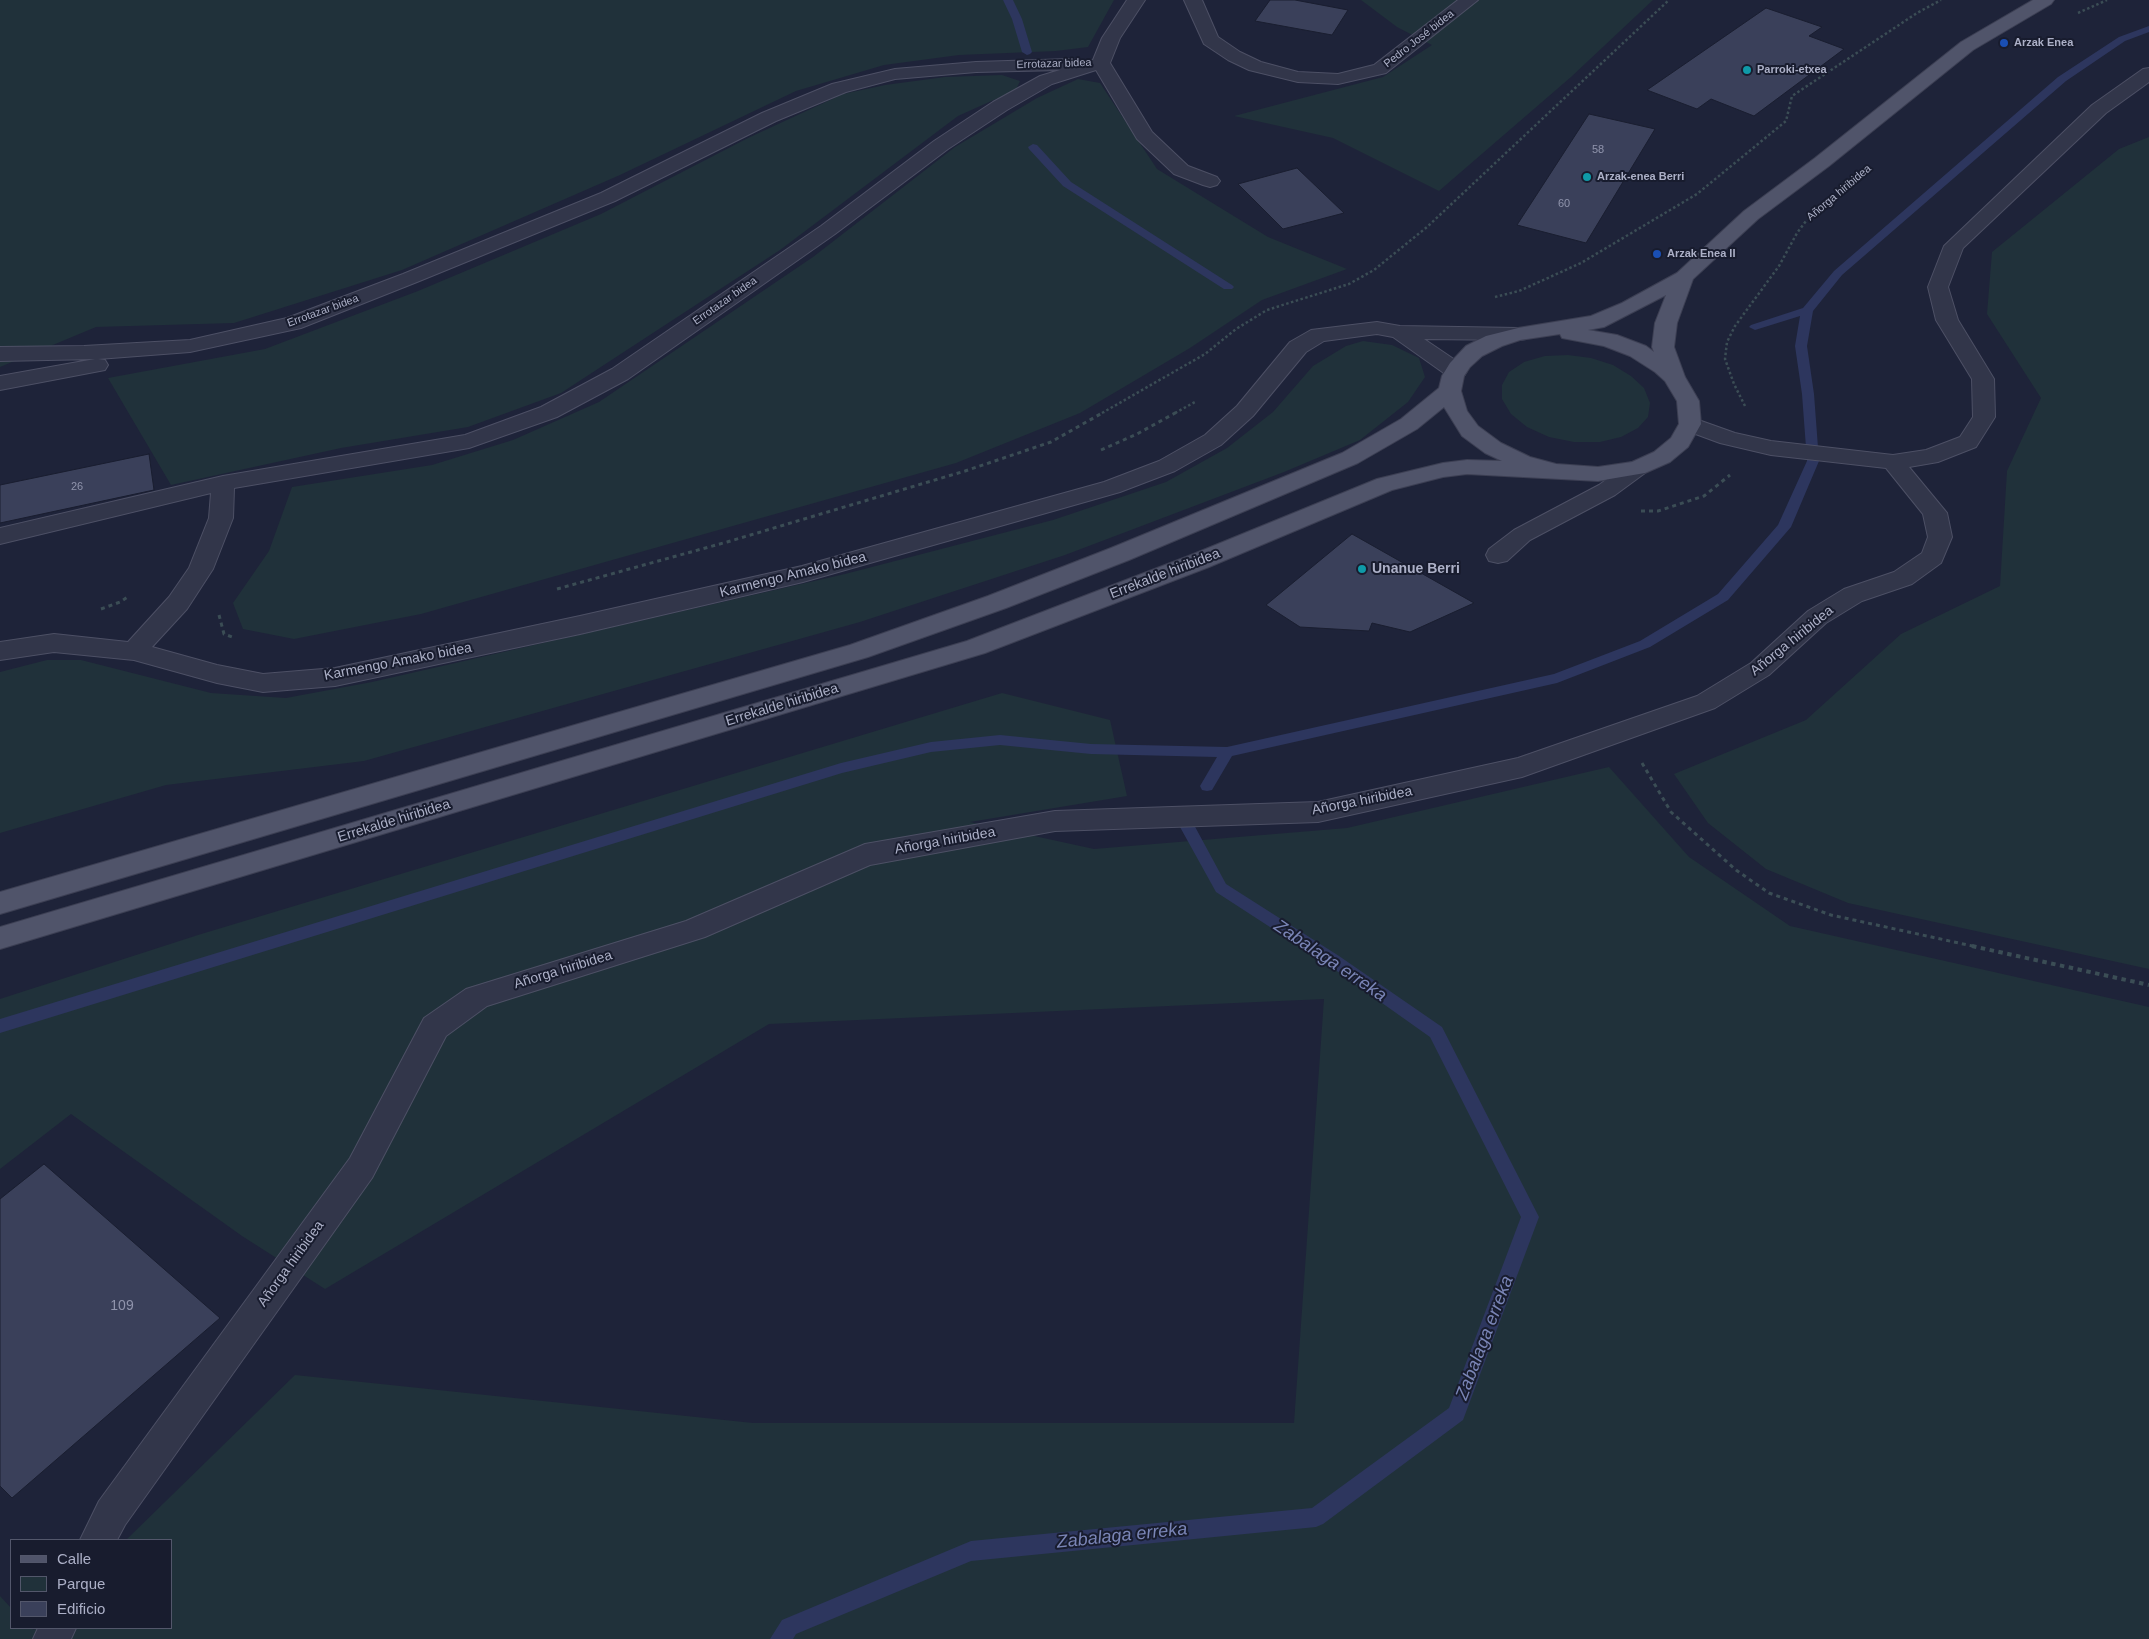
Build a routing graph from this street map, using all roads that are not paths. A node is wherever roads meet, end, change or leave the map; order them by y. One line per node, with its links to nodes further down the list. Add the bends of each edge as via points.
1 (1136, 0): 5 (street, via 1111,38)
2 (1192, 0): 3 (street, Pedro José bidea, via 1210,40 1234,56 1255,66 1298,76 1338,79 1380,69)
3 (1469, 0)
4 (2046, 0): 8 (main road, via 1967,46 1751,215)
5 (1101, 63): 7 (street, via 1144,135 1181,170); 12 (street, Errotazar bidea, via 976,67 896,74 840,88 769,117 608,197 410,278 294,322); 21 (street, Errotazar bidea, via 1046,80 1000,106 940,145 828,230 620,374 549,412 469,441)
6 (2149, 73): 18 (street, via 2099,108 1954,246 1938,287 1947,320 1983,378 1984,417 1968,442 1930,457)
7 (1210, 181)
8 (1684, 277): 10 (main road, via 1596,322); 14 (main road, via 1666,323 1662,347)
9 (1400, 332): 11 (street, Karmengo Amako bidea); 15 (street, Karmengo Amako bidea); 25 (street, Karmengo Amako bidea, via 1377,328 1319,335 1298,347 1245,411 1213,440 1167,466 1112,487 803,574 335,676 263,683)
10 (1546, 332): 11 (main road); 14 (main road, via 1578,333 1609,340 1651,358)
11 (1518, 334): 15 (main road, via 1474,351 1461,363)
12 (190, 346): 13 (street, Errotazar bidea, via 84,353); 16 (street, Errotazar bidea)
13 (0, 354)
14 (1674, 377): 17 (main road, via 1688,401)
15 (1453, 381): 20 (main road, via 1456,411 1470,431 1493,448 1522,462); 26 (main road, via 1409,424 1350,458 978,609 859,651 697,700)
16 (0, 383)
17 (1690, 424): 18 (street, via 1728,438 1771,448); 19 (main road, via 1680,442 1662,457)
18 (1893, 462): 28 (street, Añorga hiribidea, via 1935,513 1940,537 1932,557 1903,578 1853,595 1817,617 1760,669 1706,702 1522,767 1318,812 1055,821 865,855 695,929 477,997 435,1027 361,1168 112,1513)
19 (1637, 468): 20 (main road, via 1598,474); 23 (street, via 1607,490 1522,535)
20 (1556, 471): 27 (main road, Errekalde hiribidea, via 1468,467 1385,484 1200,561 976,647)
21 (223, 483): 22 (street, Errotazar bidea); 25 (street, via 221,518 201,569 178,602)
22 (0, 536)
23 (1498, 554)
24 (0, 651): 25 (street, via 54,644)
25 (134, 651)
26 (0, 903)
27 (0, 938)
28 (99, 1539)

